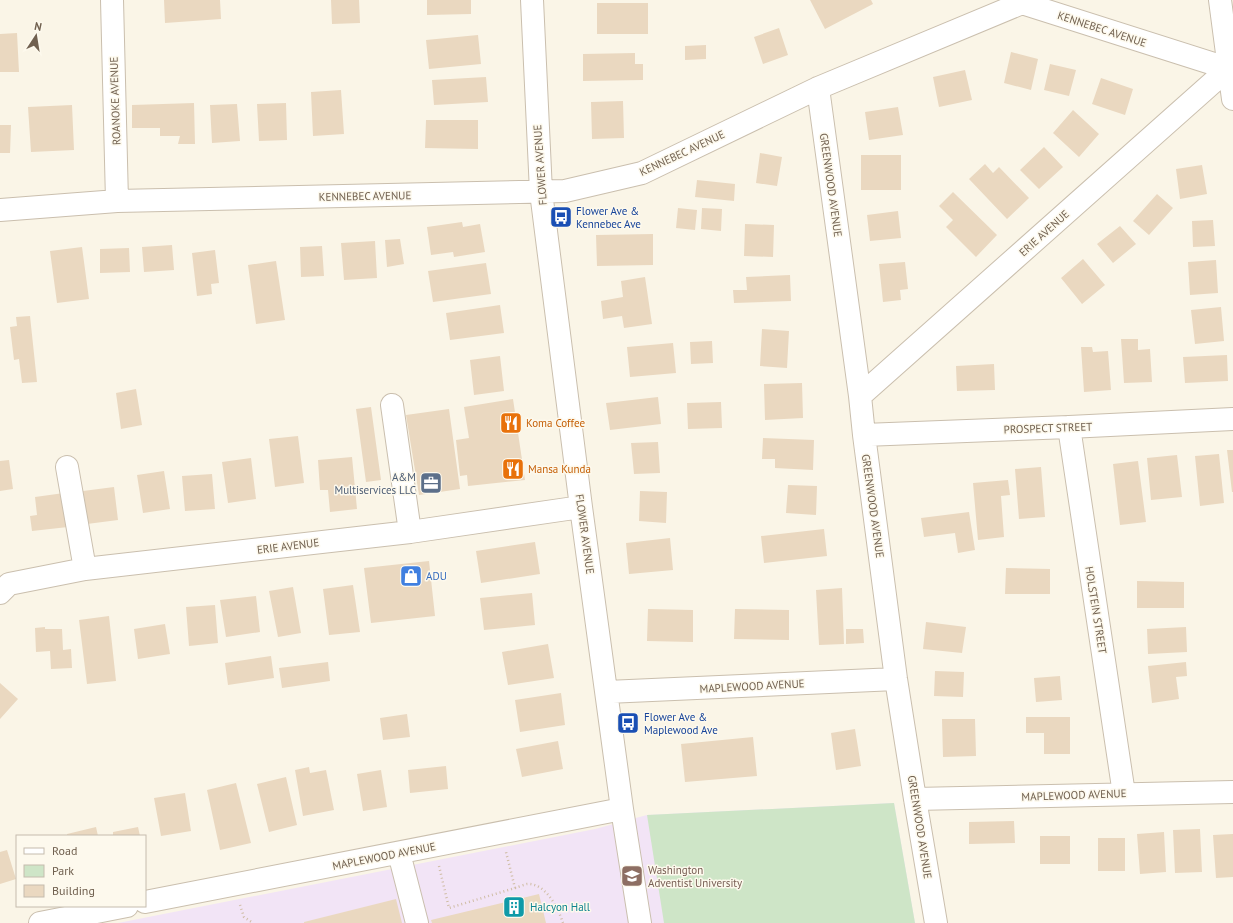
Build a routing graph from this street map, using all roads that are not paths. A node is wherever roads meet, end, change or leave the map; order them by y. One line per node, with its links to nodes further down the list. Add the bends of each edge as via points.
1 (112, 0): 9 (street, ROANOKE AVENUE)
2 (532, 0): 8 (street, FLOWER AVENUE)
3 (1220, 0): 5 (street)
4 (1021, 2): 5 (street, KENNEBEC AVENUE); 6 (street, KENNEBEC AVENUE)
5 (1231, 70): 7 (street); 11 (street, ERIE AVENUE)
6 (818, 88): 8 (street, KENNEBEC AVENUE, via 642,173 565,191); 11 (street, GREENWOOD AVENUE)
7 (1233, 99)
8 (541, 192): 9 (street, KENNEBEC AVENUE); 17 (street, FLOWER AVENUE)
9 (117, 201): 10 (street, KENNEBEC AVENUE)
10 (0, 210)
11 (860, 396): 15 (street, GREENWOOD AVENUE)
12 (392, 405): 18 (street)
13 (1233, 418): 14 (street, PROSPECT STREET)
14 (1069, 427): 15 (street, PROSPECT STREET); 24 (street, HOLSTEIN STREET)
15 (864, 435): 21 (street, GREENWOOD AVENUE)
16 (67, 466): 19 (street)
17 (581, 507): 18 (street, ERIE AVENUE); 22 (street, FLOWER AVENUE)
18 (410, 532): 19 (street, ERIE AVENUE)
19 (85, 569): 20 (street, ERIE AVENUE, via 9,584)
20 (0, 593)
21 (896, 679): 22 (street, MAPLEWOOD AVENUE); 25 (street, GREENWOOD AVENUE)
22 (607, 692): 26 (street, FLOWER AVENUE)
23 (1233, 792): 24 (street, MAPLEWOOD AVENUE)
24 (1124, 794): 25 (street, MAPLEWOOD AVENUE)
25 (915, 800): 33 (street, GREENWOOD AVENUE)
26 (622, 809): 27 (street, MAPLEWOOD AVENUE); 32 (street, FLOWER AVENUE)
27 (399, 853): 28 (street, MAPLEWOOD AVENUE); 31 (street)
28 (146, 902)
29 (122, 907): 30 (street)
30 (40, 923)
31 (417, 923)
32 (640, 923)
33 (936, 923)

